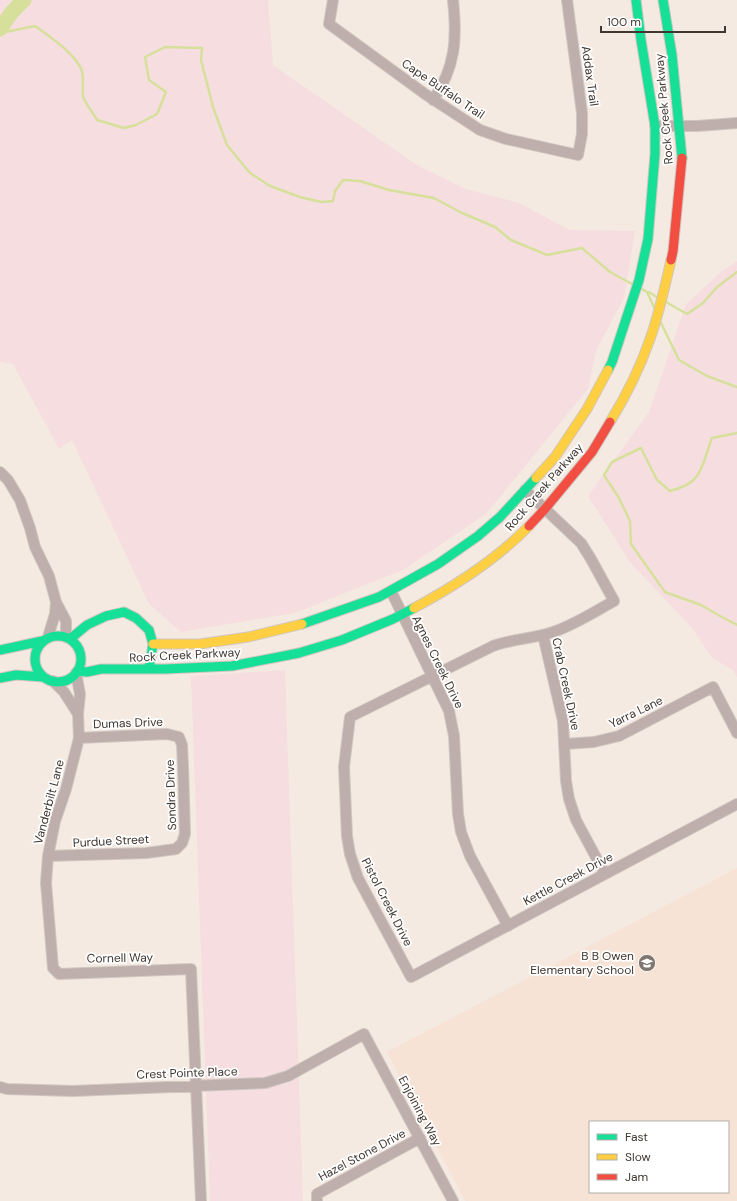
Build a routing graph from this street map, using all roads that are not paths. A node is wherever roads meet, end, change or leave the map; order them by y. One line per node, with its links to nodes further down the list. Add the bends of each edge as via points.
1 (333, 0): 6 (street, Cape Buffalo Trail, via 329,24)
2 (453, 0): 6 (street, via 456,29 454,55 447,76)
3 (567, 0): 10 (street, Addax Trail, via 582,113)
4 (636, 0): 8 (street, Rock Creek Parkway)
5 (663, 0): 9 (street, Rock Creek Parkway, via 672,55)
6 (434, 100): 10 (street, Cape Buffalo Trail, via 489,134)
7 (737, 123): 9 (street)
8 (654, 126): 9 (street); 12 (street, Rock Creek Parkway, via 655,154 648,239 639,280 612,362 587,409 556,457)
9 (678, 126): 13 (street, Rock Creek Parkway, via 682,159 673,251 657,320 626,393 592,452)
10 (578, 155)
11 (0, 472): 15 (street, via 20,500 35,547 49,576)
12 (525, 490): 13 (street); 14 (street, Rock Creek Parkway, via 478,536 438,564)
13 (544, 510): 16 (street, Rock Creek Parkway, via 489,561 445,591); 17 (street, via 583,546 614,601)
14 (391, 591): 16 (street, Agnes Creek Drive); 22 (street, Rock Creek Parkway, via 340,612 248,637)
15 (56, 602): 18 (street, via 66,621); 19 (street, via 56,614)
16 (401, 615): 22 (street, Rock Creek Parkway, via 320,648 243,664); 25 (street, Agnes Creek Drive)
17 (543, 635): 25 (street, via 496,645); 33 (street, Crab Creek Drive, via 562,714)
18 (68, 638): 19 (street, via 60,636); 20 (street, Rock Creek Parkway, via 106,616 124,612 136,618 149,630); 24 (street, via 76,644 81,657)
19 (45, 639): 21 (street); 26 (street, via 36,651 35,662)
20 (153, 644): 22 (street, Rock Creek Parkway); 23 (street)
21 (0, 650)
22 (199, 656): 23 (street, Rock Creek Parkway)
23 (149, 669): 24 (street, Rock Creek Parkway)
24 (76, 672): 28 (street, via 66,680); 29 (street, Vanderbilt Lane, via 80,694)
25 (432, 676): 38 (street, Agnes Creek Drive, via 453,725 458,814 463,839); 40 (street, Pistol Creek Drive, via 350,717 344,764 350,854 358,878)
26 (43, 677): 27 (street, via 16,675); 28 (street)
27 (0, 678)
28 (53, 681): 29 (street, via 64,692)
29 (78, 714): 32 (street, Vanderbilt Lane)
30 (737, 733): 33 (street, Yarra Lane, via 713,687 619,736 594,742)
31 (179, 737): 32 (street, Dumas Drive, via 167,734); 35 (street, Sondra Drive, via 182,745 185,834 182,843)
32 (79, 738): 36 (street, Vanderbilt Lane, via 55,821)
33 (565, 744): 37 (street, Crab Creek Drive, via 566,781 571,806)
34 (737, 804): 37 (street, Kettle Creek Drive)
35 (176, 849): 36 (street, Purdue Street, via 146,853)
36 (48, 856): 39 (street, Vanderbilt Lane, via 46,883)
37 (604, 874): 38 (street, Kettle Creek Drive)
38 (508, 926): 40 (street, Kettle Creek Drive)
39 (53, 968): 42 (street, Cornell Way, via 59,974 191,969)
40 (411, 977)
41 (364, 1034): 42 (street, Crest Pointe Place, via 288,1076 265,1083); 44 (street, Enjoining Way)
42 (196, 1086): 43 (street, Crest Pointe Place, via 73,1091); 46 (street)
43 (0, 1088)
44 (420, 1138): 45 (street, Hazel Stone Drive); 47 (street, Enjoining Way)
45 (317, 1197)
46 (201, 1201)
47 (454, 1201)

